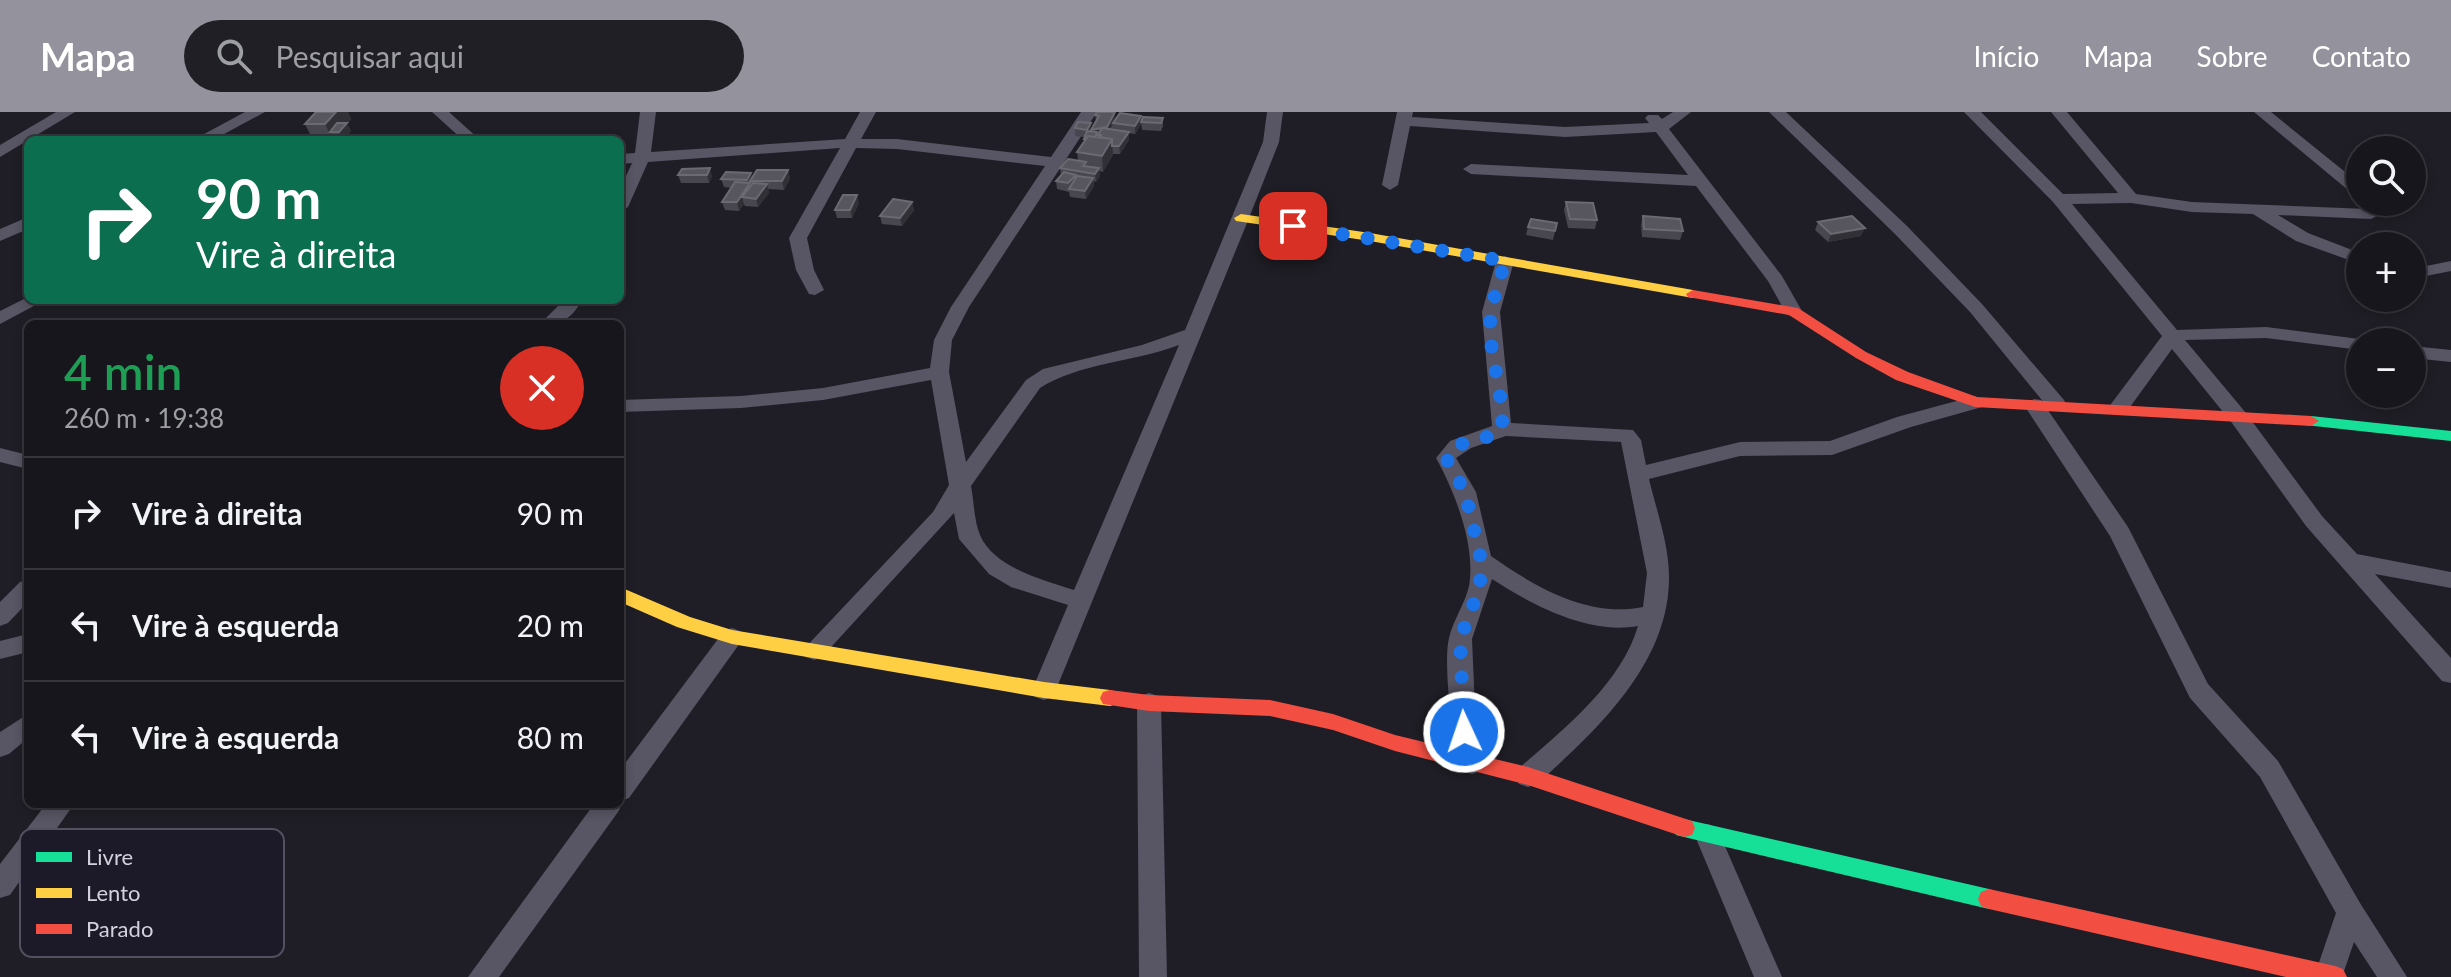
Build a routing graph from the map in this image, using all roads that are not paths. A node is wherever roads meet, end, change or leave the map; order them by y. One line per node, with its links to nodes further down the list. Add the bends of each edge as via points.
1 (67, 112): 16 (street)
2 (257, 112): 17 (street)
3 (440, 112): 18 (street)
4 (648, 112): 22 (street)
5 (868, 112): 20 (street)
6 (1089, 112): 24 (street)
7 (1275, 112): 34 (street, via 1271,142)
8 (1648, 112): 15 (street)
9 (1683, 112): 15 (street)
10 (1777, 112): 56 (street, via 1976,308)
11 (1972, 112): 31 (street)
12 (2059, 112): 30 (street)
13 (2262, 112): 27 (street)
14 (1405, 116): 15 (street, via 1565,132); 28 (street)
15 (1661, 127): 26 (street)
16 (27, 136)
17 (209, 136)
18 (467, 136)
19 (24, 138): 21 (street)
20 (851, 143): 22 (street); 24 (street); 41 (street, via 798,238)
21 (0, 152)
22 (643, 156): 23 (street); 29 (street)
23 (624, 158)
24 (1054, 162): 54 (street, via 960,307 943,340)
25 (1471, 169): 26 (street)
26 (1702, 181): 44 (street)
27 (2346, 181)
28 (1390, 185)
29 (624, 198)
30 (2131, 198): 31 (street); 32 (street)
31 (2059, 199): 48 (street)
32 (2258, 210): 33 (street); 37 (street, via 2302,237)
33 (2346, 213)
34 (1241, 218): 38 (street); 47 (street)
35 (24, 224): 36 (street)
36 (0, 236)
37 (2346, 254)
38 (1505, 261): 44 (street); 60 (street, via 1490,332)
39 (2451, 266): 40 (street)
40 (2426, 271)
41 (815, 290)
42 (28, 304): 45 (street)
43 (571, 304): 46 (street)
44 (1793, 311): 55 (street, via 1902,376)
45 (0, 318)
46 (554, 320)
47 (1191, 334): 50 (street); 53 (street)
48 (2172, 336): 49 (street, via 2247,330); 58 (street); 59 (street)
49 (2346, 342)
50 (1148, 350): 53 (street); 65 (street, via 1050,373 1033,384)
51 (2426, 353): 52 (street)
52 (2451, 356)
53 (1176, 370): 71 (street)
54 (939, 372): 57 (street, via 823,394); 65 (street)
55 (1975, 402): 56 (street); 64 (street, via 1832,448 1740,449)
56 (2046, 405): 58 (street); 92 (street, via 2120,533 2199,691 2269,769)
57 (624, 406)
58 (2118, 409): 59 (street)
59 (2239, 418): 61 (street); 67 (street)
60 (1502, 429): 64 (street, via 1626,435); 66 (street, via 1457,445 1446,458 1465,492)
61 (2451, 436)
62 (0, 455): 63 (street)
63 (24, 461)
64 (1639, 474): 72 (street, via 1658,573)
65 (960, 485): 71 (street, via 970,539 997,568 1019,581); 77 (street, via 913,549)
66 (1481, 560): 72 (street, via 1510,582 1572,610 1618,619); 83 (street, via 1480,587 1460,639 1464,732)
67 (2350, 561): 68 (street); 78 (street)
68 (2451, 580)
69 (24, 592): 73 (street)
70 (624, 596): 74 (street)
71 (1080, 600): 79 (street)
72 (1653, 614): 84 (street, via 1627,670 1594,716)
73 (0, 617)
74 (732, 637): 77 (street); 85 (street)
75 (24, 644): 76 (street)
76 (0, 650)
77 (814, 651): 79 (street)
78 (2451, 674)
79 (1044, 690): 80 (street)
80 (1149, 703): 83 (street, via 1270,708); 95 (street)
81 (24, 727): 82 (street)
82 (0, 747)
83 (1472, 763): 84 (street)
84 (1528, 776): 89 (street)
85 (624, 785)
86 (58, 808): 88 (street)
87 (606, 808): 94 (street)
88 (42, 829)
89 (1708, 836): 93 (street); 96 (street)
90 (20, 859): 91 (street)
91 (0, 886)
92 (2350, 912): 93 (street); 97 (street)
93 (2332, 976)
94 (482, 977)
95 (1153, 977)
96 (1768, 977)
97 (2393, 977)

